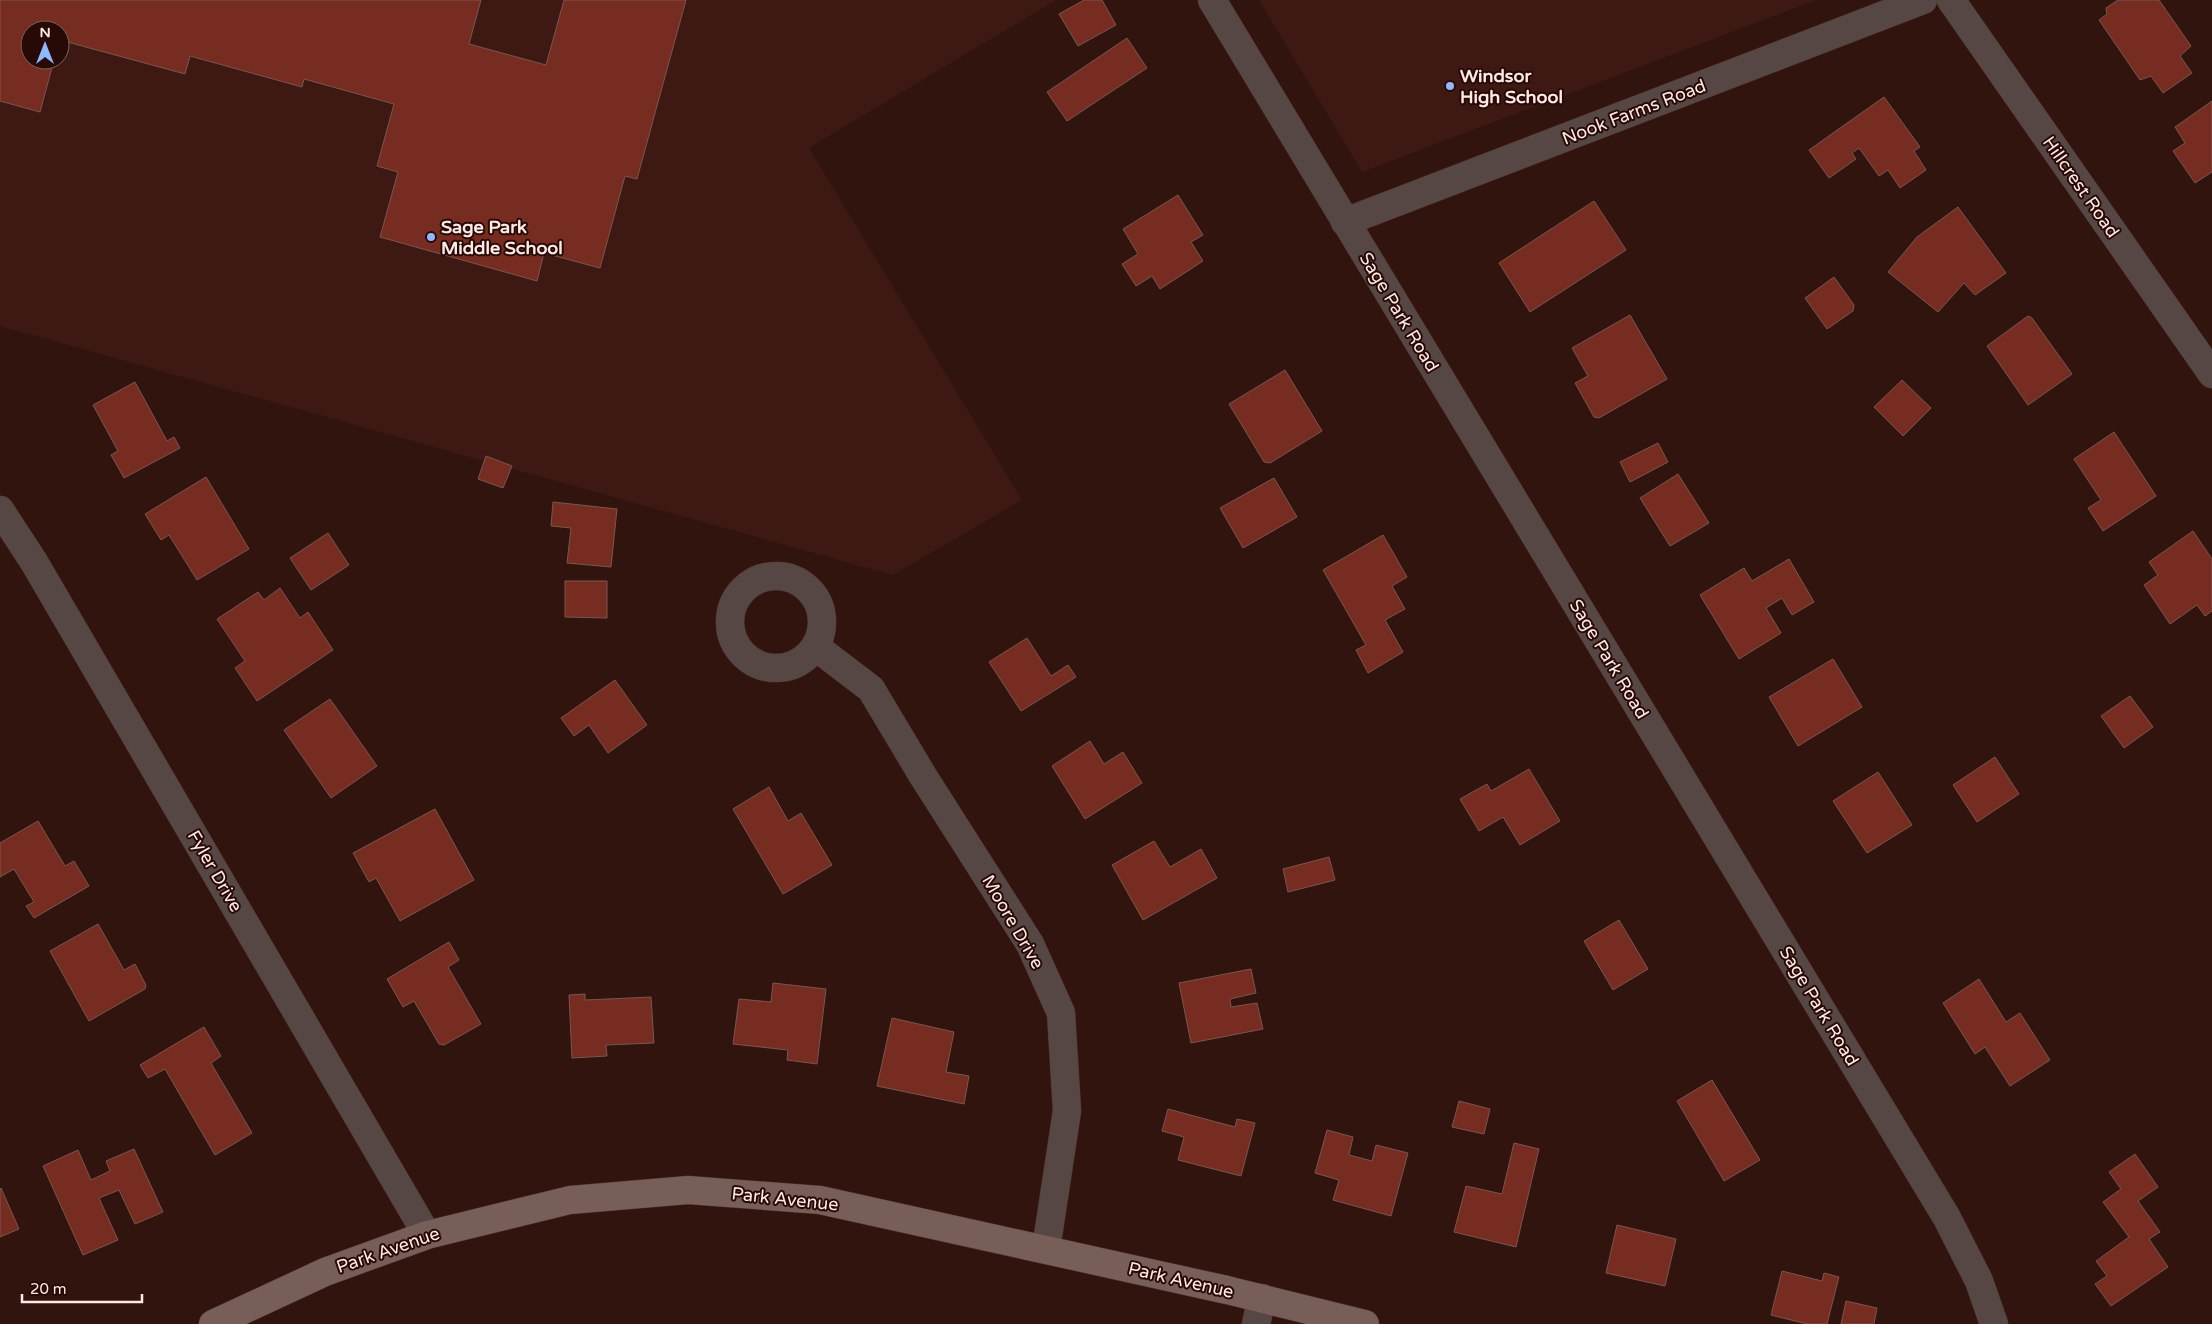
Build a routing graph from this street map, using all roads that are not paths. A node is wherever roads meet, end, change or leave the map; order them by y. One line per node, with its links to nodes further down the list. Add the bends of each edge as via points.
1 (1212, 0): 4 (street, Sage Park Road)
2 (1923, 0): 4 (street, Nook Farms Road)
3 (1951, 0): 5 (street, Hillcrest Road)
4 (1345, 222): 13 (street, Sage Park Road, via 1947,1218 1979,1281)
5 (2212, 374)
6 (0, 510): 8 (street, Fyler Drive, via 34,562)
7 (816, 647): 9 (street, Moore Drive, via 870,689 1030,944 1061,1013 1067,1111)
8 (427, 1234): 9 (main road, Park Avenue, via 570,1200 688,1190 820,1200); 11 (main road, Park Avenue, via 325,1272)
9 (1046, 1249): 10 (main road, Park Avenue)
10 (1259, 1311): 12 (main road, Park Avenue)
11 (213, 1324)
12 (1365, 1324)
13 (1994, 1324)

